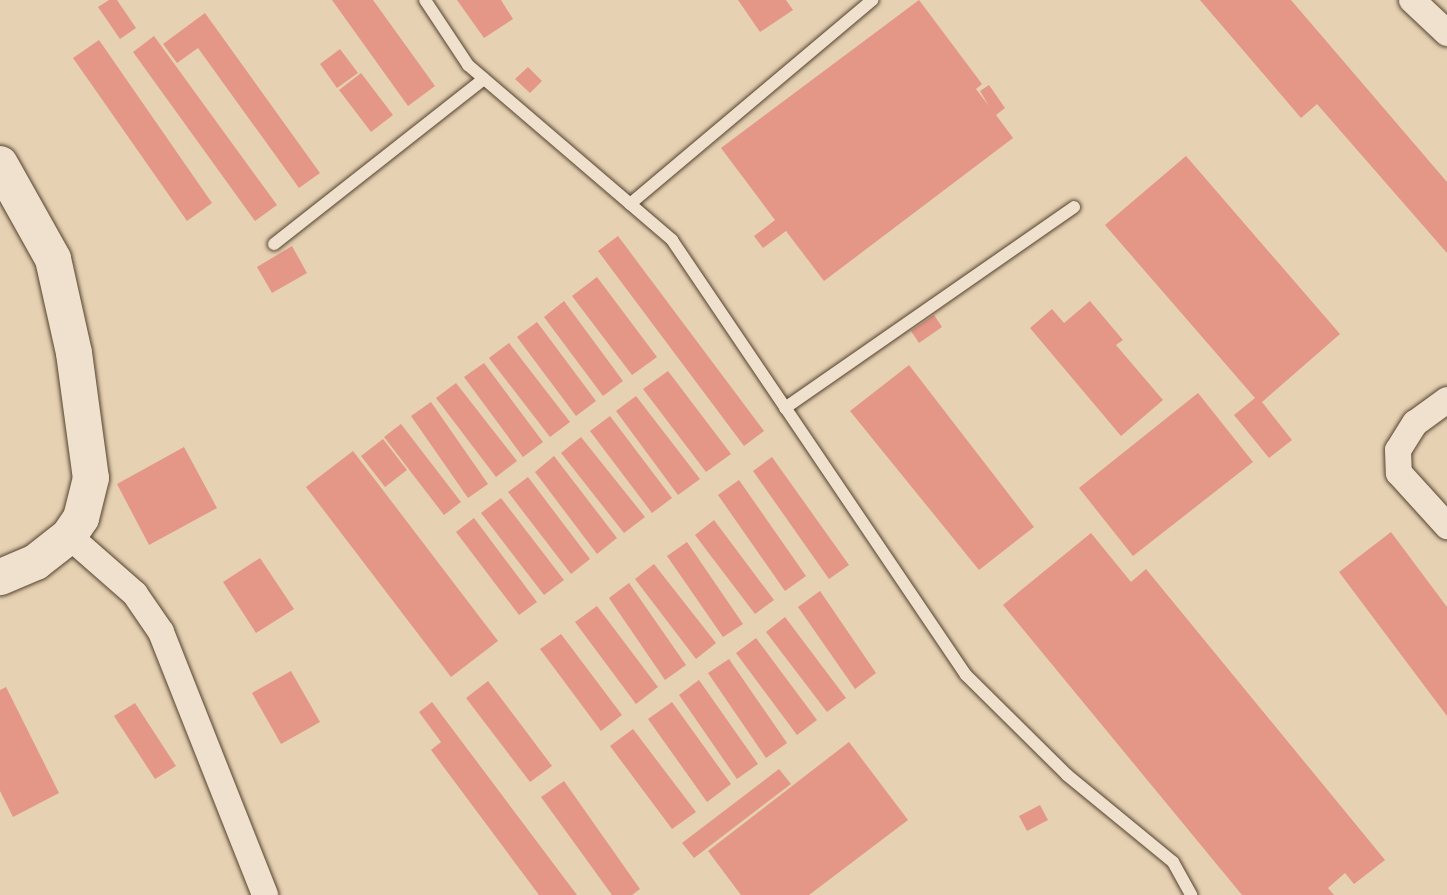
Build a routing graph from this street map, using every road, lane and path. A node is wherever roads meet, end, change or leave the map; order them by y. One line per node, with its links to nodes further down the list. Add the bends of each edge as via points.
1 (425, 0): 5 (lane, via 468,65)
2 (872, 0): 7 (lane)
3 (1421, 5): 4 (street)
4 (1447, 33)
5 (484, 79): 7 (lane); 9 (lane)
6 (0, 164): 13 (main road, via 53,259 74,353 91,478 81,518)
7 (630, 204): 11 (lane, via 672,240)
8 (1074, 207): 11 (lane)
9 (274, 244)
10 (1447, 400): 12 (street, via 1415,423 1398,450 1399,473)
11 (785, 408): 16 (lane, via 966,675 1067,775 1173,862)
12 (1447, 526)
13 (69, 536): 14 (main road, via 36,562); 15 (street, via 135,594 161,632)
14 (0, 577)
15 (265, 895)
16 (1191, 895)

